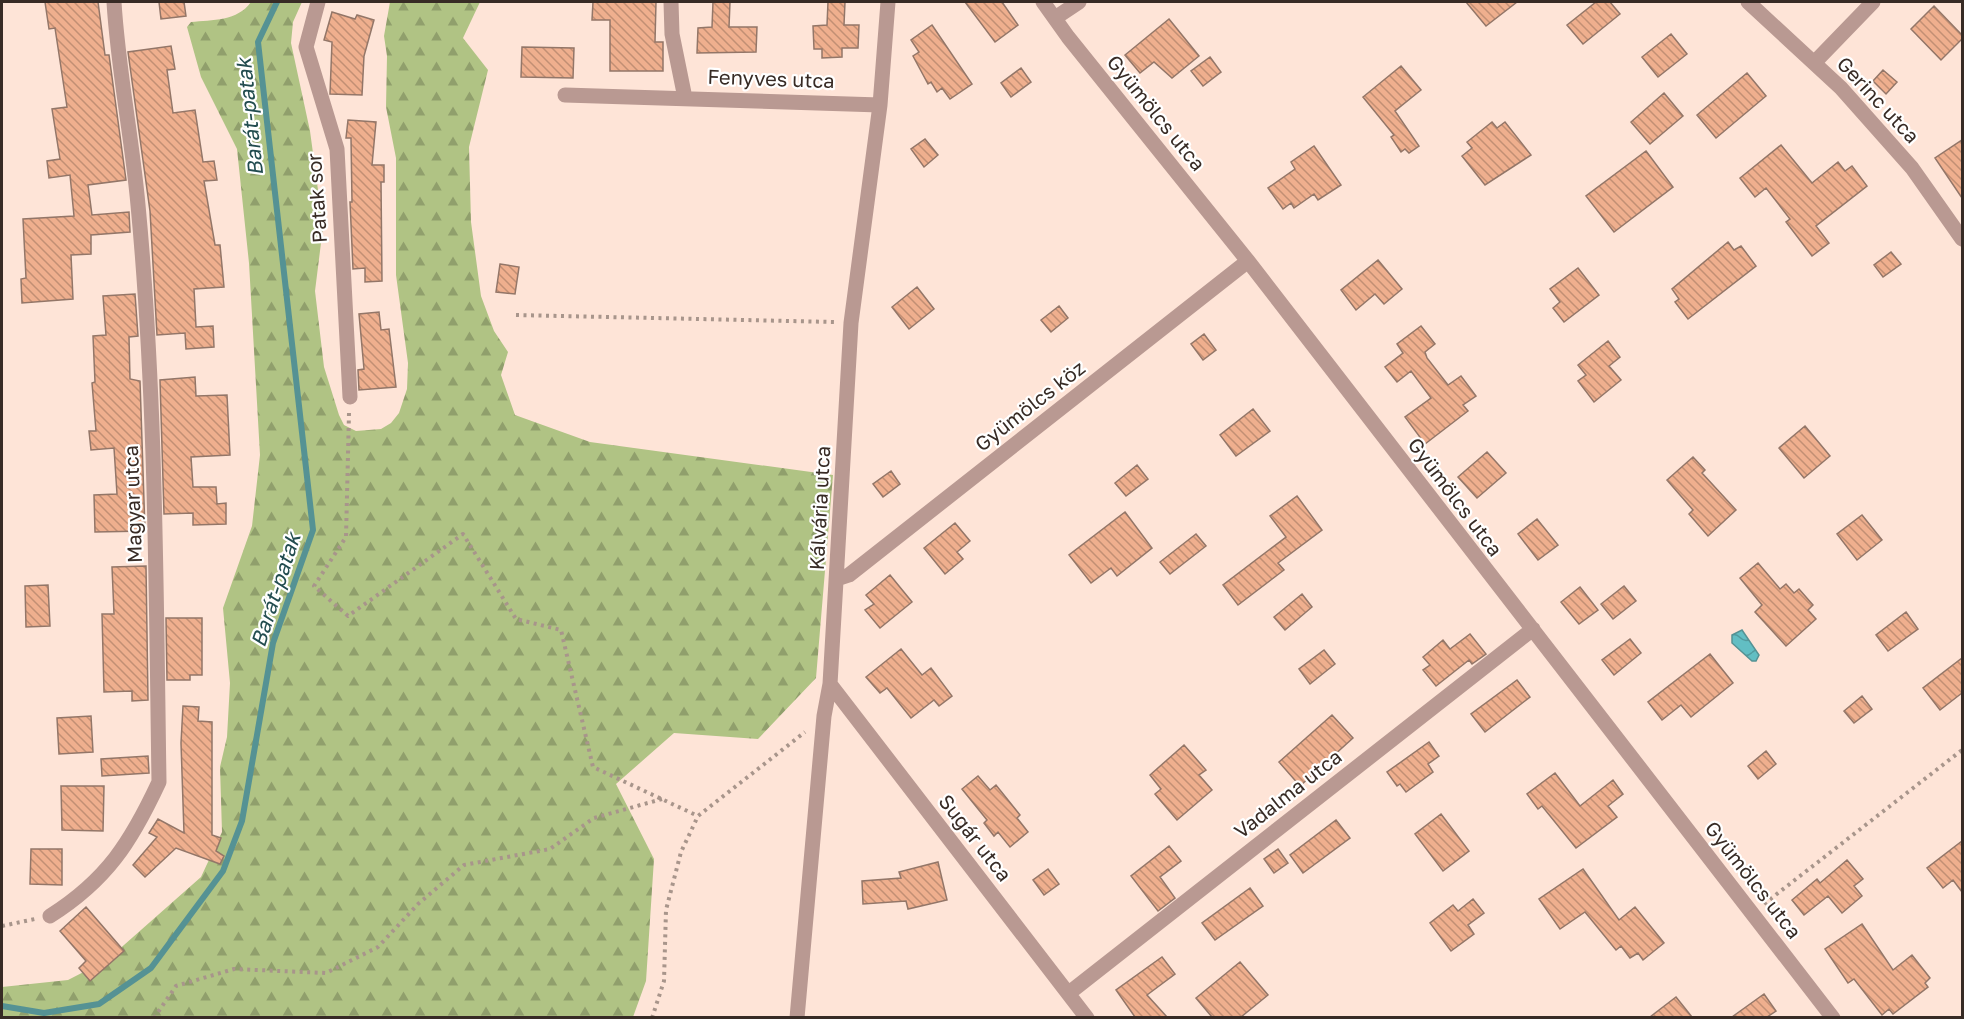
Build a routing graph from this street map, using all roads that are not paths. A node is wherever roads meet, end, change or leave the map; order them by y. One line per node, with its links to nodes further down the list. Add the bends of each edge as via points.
1 (114, 2): 20 (street, Magyar utca, via 138,204 154,483 159,782 142,819 109,868 81,897)
2 (318, 2): 16 (street, Patak sor, via 306,47 337,149)
3 (671, 2): 12 (street, Fenyves utca, via 672,34)
4 (888, 2): 13 (street, Kálvária utca)
5 (1043, 2): 9 (street, Gyümölcs utca)
6 (1078, 2): 9 (street)
7 (1748, 2): 10 (street, Gerinc utca)
8 (1873, 2): 10 (street)
9 (1056, 18): 15 (street, Gyümölcs utca)
10 (1814, 63): 14 (street, Gerinc utca, via 1912,168)
11 (565, 95): 12 (street)
12 (685, 98): 13 (street, Fenyves utca)
13 (880, 105): 17 (street, Kálvária utca, via 851,323)
14 (1962, 239)
15 (1248, 261): 17 (street, Gyümölcs köz, via 849,574); 18 (street, Gyümölcs utca)
16 (350, 397)
17 (837, 579): 19 (street, Kálvária utca)
18 (1533, 629): 21 (street, Vadalma utca); 24 (street, Gyümölcs utca)
19 (830, 684): 21 (street, Sugár utca); 22 (street, Kálvária utca)
20 (50, 916)
21 (1069, 993): 23 (street, Sugár utca)
22 (797, 1017)
23 (1087, 1017)
24 (1833, 1017)

